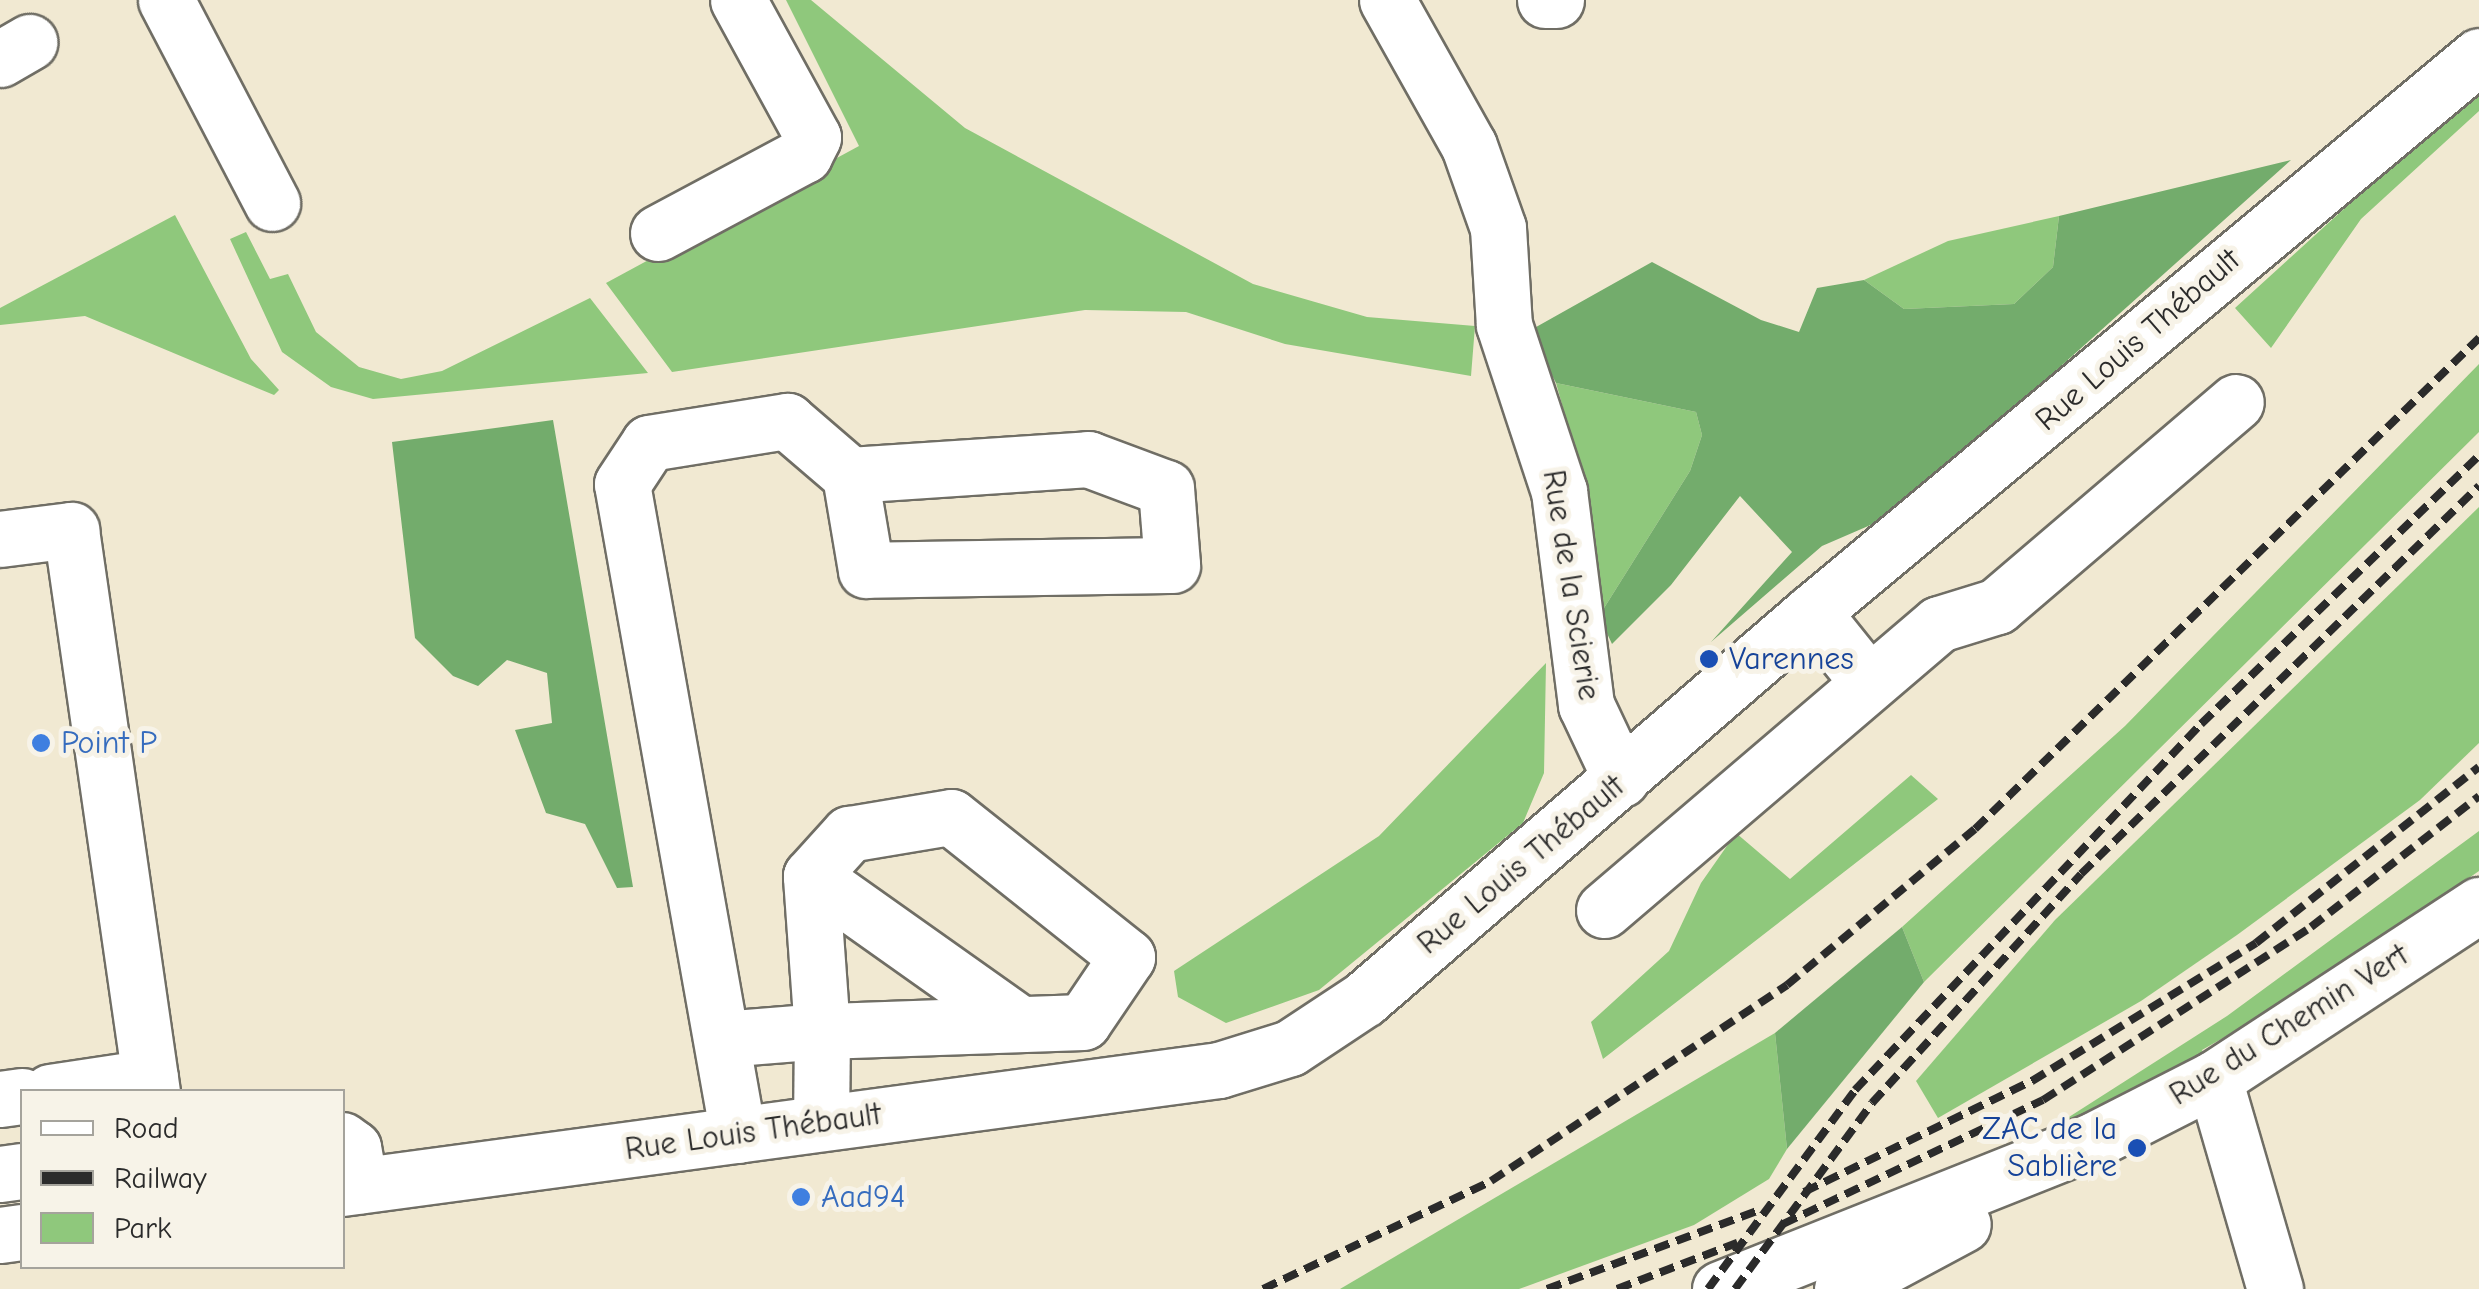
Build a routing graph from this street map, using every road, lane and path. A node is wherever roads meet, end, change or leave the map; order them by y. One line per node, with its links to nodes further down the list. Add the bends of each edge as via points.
1 (166, 0): 7 (street)
2 (738, 0): 8 (street, via 814,137 804,155)
3 (1386, 0): 14 (street, Rue de la Scierie, via 1469,146 1492,210 1504,325 1559,491 1586,705)
4 (1545, 0): 5 (street)
5 (1556, 0)
6 (2479, 56): 12 (street, Rue Louis Thébault)
7 (272, 203)
8 (658, 233)
9 (2236, 402): 13 (street, via 1997,606 1939,624)
10 (850, 476): 10 (street, via 1088,459 1166,488 1172,565 866,570); 20 (street, via 786,421 649,443 622,484)
11 (0, 539): 22 (street, via 71,530)
12 (1812, 612): 13 (street); 14 (street, Rue Louis Thébault)
13 (1868, 683): 17 (street)
14 (1621, 779): 24 (street, Rue Louis Thébault, via 1364,999 1290,1048 1218,1070)
15 (811, 876): 18 (street); 18 (street, via 849,834 950,817 1127,957 1082,1022); 19 (street)
16 (2479, 905): 21 (street, Rue du Chemin Vert)
17 (1604, 910)
18 (1020, 1024): 19 (street)
19 (822, 1031): 20 (street); 24 (street)
20 (722, 1039): 25 (street)
21 (2214, 1079): 26 (street, Rue du Chemin Vert); 30 (street)
22 (151, 1084): 23 (street)
23 (88, 1089)
24 (821, 1123): 25 (street, Rue Louis Thébault)
25 (738, 1134): 27 (street, Rue Louis Thébault)
26 (2096, 1139): 28 (street, Rue du Chemin Vert); 29 (street, Rue du Chemin Vert, via 2023,1191)
27 (348, 1171)
28 (1720, 1289)
29 (1842, 1289)
30 (2275, 1289)

